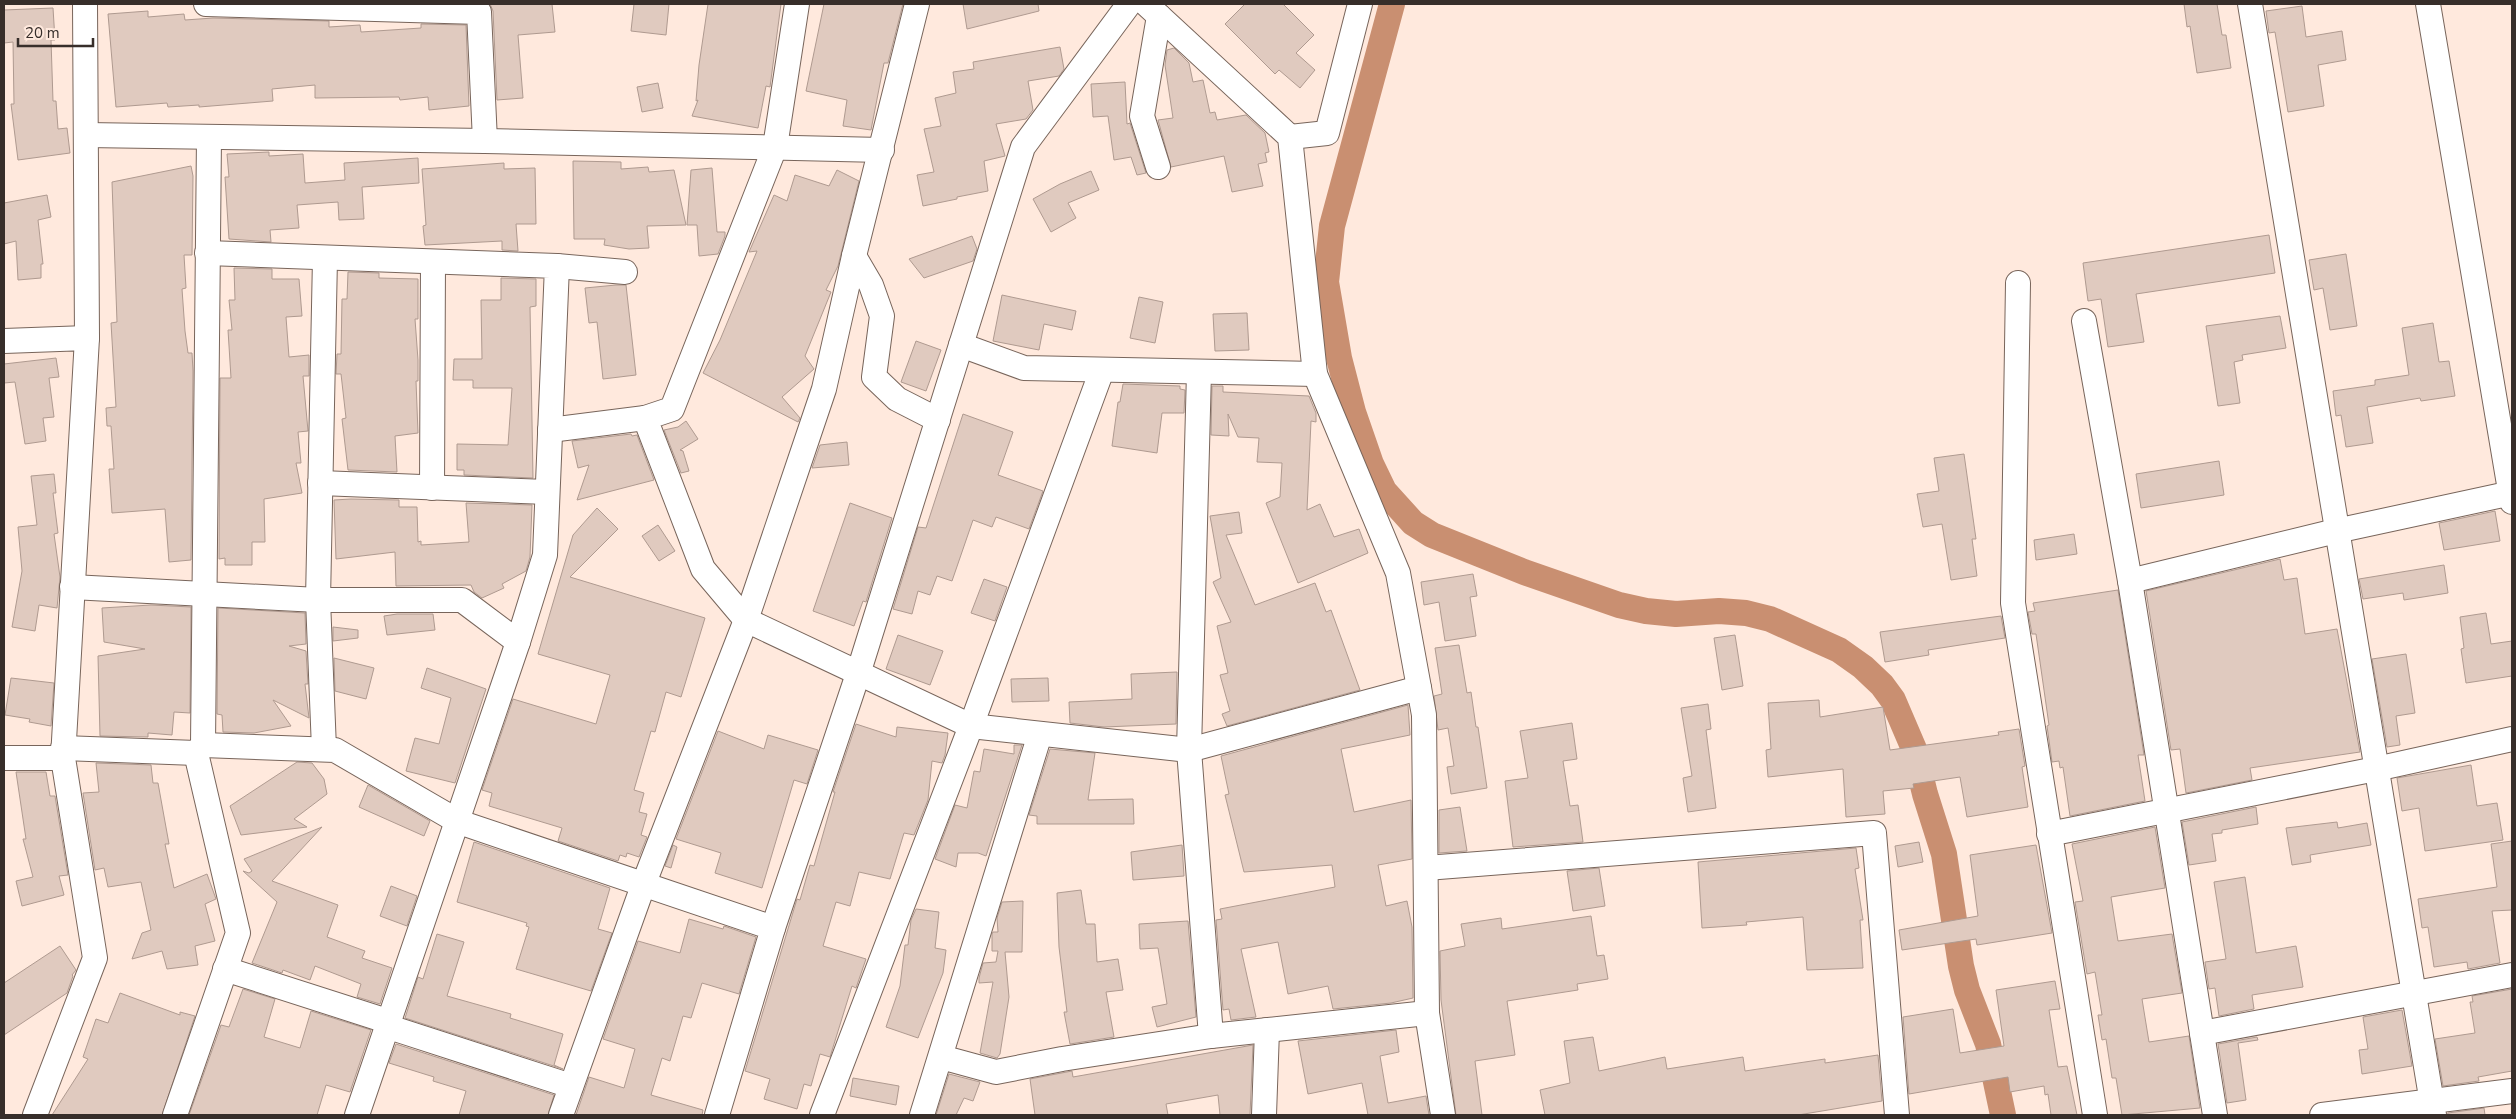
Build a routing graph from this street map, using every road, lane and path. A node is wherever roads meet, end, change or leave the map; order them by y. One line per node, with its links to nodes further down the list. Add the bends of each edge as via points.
1 (85, 4): 12 (street)
2 (197, 4): 3 (street)
3 (206, 4): 10 (street)
4 (797, 4): 16 (street)
5 (917, 4): 17 (street)
6 (1129, 4): 29 (street, via 1023,147)
7 (1360, 4): 14 (street, via 1327,133)
8 (2250, 4): 40 (street)
9 (2428, 4): 39 (street)
10 (480, 8): 15 (street)
11 (1152, 10): 14 (street); 18 (street, via 1142,116)
12 (86, 135): 13 (street); 27 (street)
13 (209, 137): 15 (street); 19 (street)
14 (1290, 137): 32 (street)
15 (485, 141): 16 (street)
16 (775, 147): 17 (street); 33 (street, via 672,409)
17 (882, 150): 20 (street)
18 (1158, 168)
19 (207, 253): 21 (street); 43 (street)
20 (854, 256): 34 (street, via 871,285 882,316 874,377 897,400); 45 (street, via 824,389)
21 (325, 258): 22 (street); 36 (street)
22 (433, 262): 23 (street); 37 (street)
23 (556, 266): 24 (street); 35 (street)
24 (624, 272)
25 (2018, 283): 60 (street, via 2013,603)
26 (2084, 320): 41 (street)
27 (87, 338): 28 (street); 42 (street)
28 (4, 341)
29 (961, 345): 30 (street, via 1024,368); 34 (street)
30 (1102, 370): 31 (street); 49 (street)
31 (1199, 372): 32 (street); 54 (street)
32 (1316, 374): 48 (street, via 1398,573)
33 (645, 418): 35 (street); 45 (street, via 703,569)
34 (938, 420): 47 (street)
35 (550, 430): 38 (street)
36 (320, 483): 37 (street); 44 (street)
37 (432, 488): 38 (street)
38 (548, 492): 46 (street, via 545,555)
39 (2512, 496): 40 (street)
40 (2336, 531): 41 (street); 57 (street)
41 (2130, 581): 58 (street)
42 (72, 587): 43 (street); 55 (street)
43 (204, 594): 44 (street); 52 (street)
44 (318, 600): 46 (street, via 462,600); 53 (street)
45 (746, 620): 47 (street); 62 (street)
46 (518, 642): 59 (street)
47 (858, 674): 49 (street); 63 (street)
48 (1419, 688): 54 (street); 61 (street, via 1424,715)
49 (971, 726): 50 (street); 81 (street)
50 (1040, 734): 54 (street); 72 (street)
51 (2512, 739): 57 (street)
52 (200, 749): 53 (street); 55 (street); 64 (street, via 238,933)
53 (324, 749): 59 (street, via 335,750)
54 (1189, 750): 71 (street)
55 (63, 753): 56 (street); 76 (street, via 95,958)
56 (4, 758)
57 (2376, 769): 58 (street); 66 (street)
58 (2167, 811): 60 (street); 70 (street)
59 (458, 820): 62 (street); 68 (street)
60 (2049, 834): 86 (street)
61 (1426, 868): 67 (street); 85 (street, via 1874,833)
62 (644, 882): 63 (street); 73 (street)
63 (773, 928): 80 (street)
64 (226, 969): 68 (street); 77 (street)
65 (2512, 976): 66 (street)
66 (2413, 994): 70 (street); 75 (street)
67 (1427, 1013): 69 (street); 84 (street)
68 (390, 1024): 73 (street); 78 (street)
69 (1267, 1030): 71 (street); 83 (street)
70 (2202, 1032): 87 (street)
71 (1211, 1036): 72 (street, via 996,1072)
72 (941, 1056): 82 (street)
73 (571, 1086): 79 (street)
74 (2512, 1091): 75 (street)
75 (2432, 1108): 88 (street)
76 (35, 1115)
77 (175, 1115)
78 (357, 1115)
79 (561, 1115)
80 (717, 1115)
81 (822, 1115)
82 (922, 1115)
83 (1264, 1115)
84 (1443, 1115)
85 (1897, 1115)
86 (2095, 1115)
87 (2215, 1115)
88 (2322, 1115)

